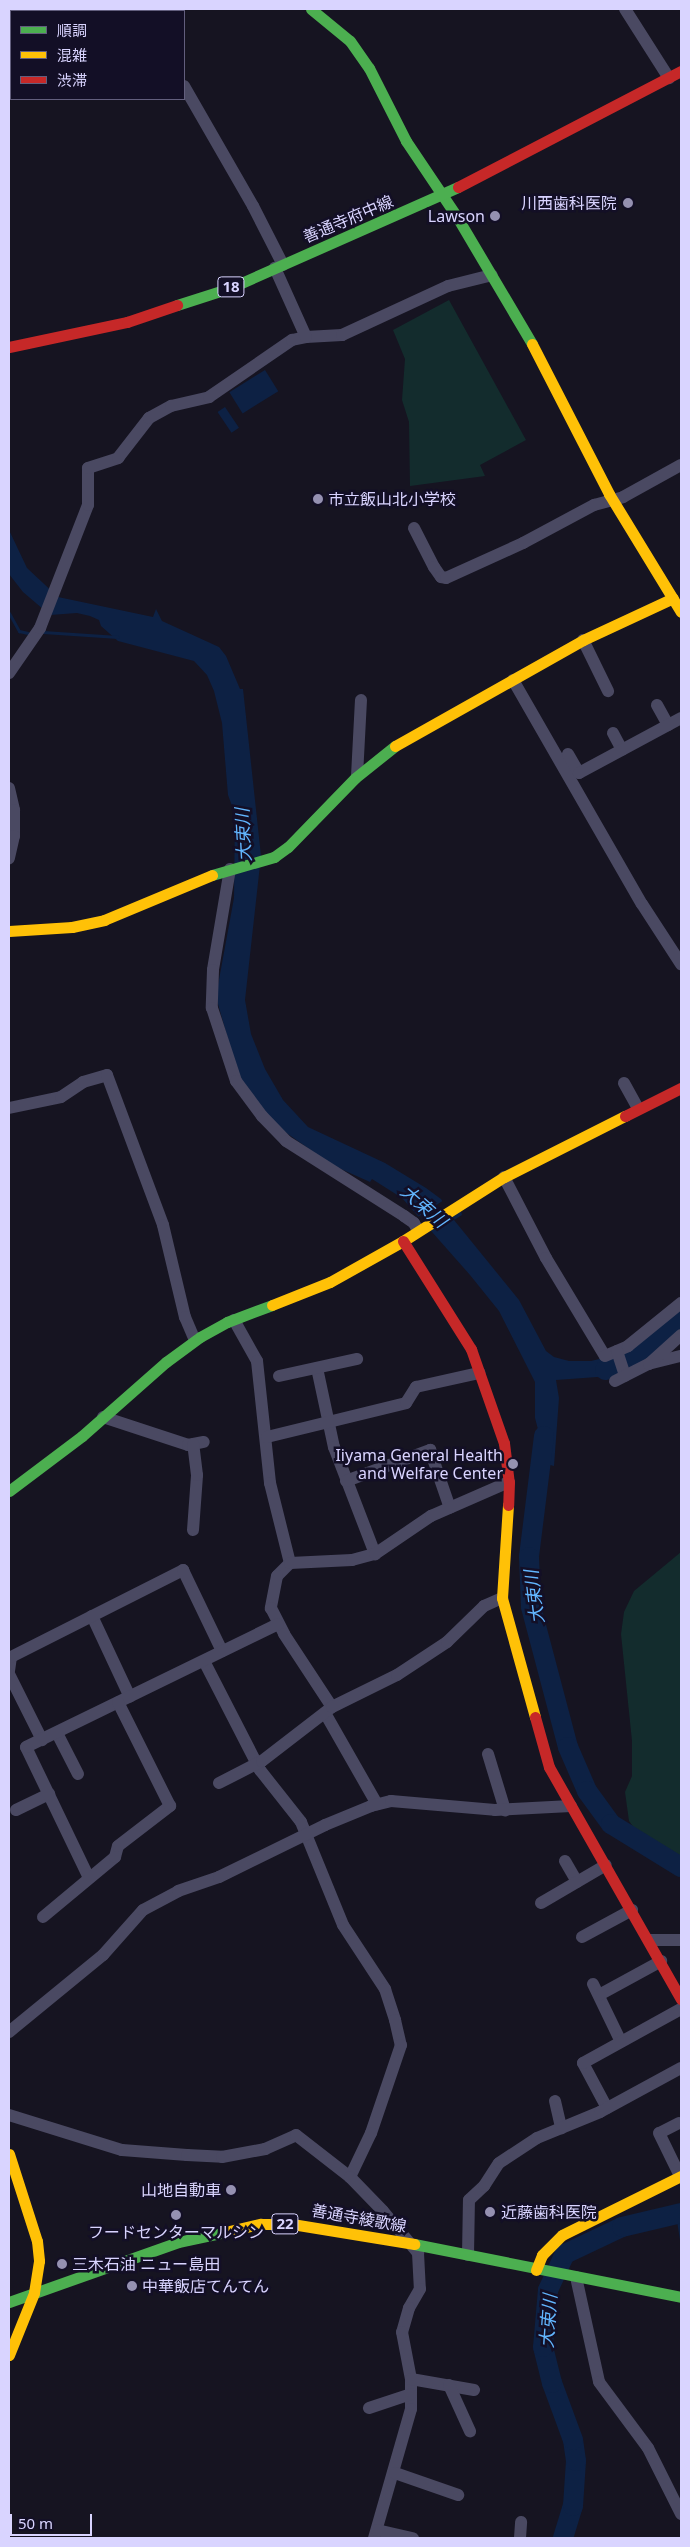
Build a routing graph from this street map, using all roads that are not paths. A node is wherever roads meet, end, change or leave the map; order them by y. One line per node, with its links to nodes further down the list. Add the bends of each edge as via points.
1 (311, 9): 6 (main road, via 359,53 406,141)
2 (625, 9): 4 (street)
3 (681, 71): 4 (main road, 善通寺府中線 / 18)
4 (669, 78): 6 (main road, 善通寺府中線 / 18)
5 (185, 88): 7 (street, via 246,199 253,206)
6 (442, 196): 7 (main road, 善通寺府中線 / 18); 8 (main road)
7 (279, 266): 9 (street); 10 (main road, 善通寺府中線 / 18, via 230,288 135,320)
8 (492, 275): 9 (street, via 448,286 342,335); 12 (main road, via 536,350)
9 (306, 337): 17 (street, via 292,340 209,396 190,404 171,406 149,418 118,458 88,468 88,506 29,646)
10 (9, 347)
11 (681, 464): 12 (street)
12 (613, 501): 13 (street, via 594,505 523,543 446,578 441,577 434,567); 14 (main road)
13 (414, 528)
14 (672, 598): 15 (main road); 16 (main road)
15 (681, 612)
16 (583, 640): 18 (main road); 19 (street)
17 (9, 673)
18 (513, 680): 27 (main road, via 392,748); 32 (street, via 642,904)
19 (608, 691)
20 (361, 700): 27 (street)
21 (657, 705): 23 (street)
22 (681, 718): 23 (street)
23 (668, 725): 25 (street)
24 (613, 733): 25 (street)
25 (622, 750): 26 (street, via 579,773)
26 (568, 754)
27 (357, 776): 30 (main road, via 288,847 274,857)
28 (9, 788): 29 (street, via 14,810 14,836)
29 (9, 858)
30 (233, 868): 31 (main road, via 197,879 104,920 72,927); 38 (street, via 212,970 212,1008 236,1081 286,1141)
31 (9, 931)
32 (681, 964)
33 (624, 1083): 36 (street)
34 (681, 1088): 36 (main road)
35 (9, 1108): 43 (street, via 61,1097 88,1080 107,1075 163,1225 184,1317)
36 (638, 1108): 37 (main road)
37 (504, 1177): 38 (main road); 44 (street, via 546,1258 605,1356)
38 (421, 1229): 39 (main road)
39 (403, 1241): 41 (main road, via 330,1282); 49 (main road, via 457,1324)
40 (681, 1303): 44 (street)
41 (234, 1320): 43 (main road); 53 (street, via 257,1361 260,1412)
42 (681, 1335): 47 (street)
43 (194, 1340): 51 (main road)
44 (617, 1353): 47 (street, via 621,1376)
45 (681, 1356): 47 (street)
46 (357, 1359): 48 (street)
47 (649, 1364)
48 (317, 1368): 50 (street); 52 (street)
49 (479, 1374): 52 (street, via 416,1387 406,1403); 55 (main road, via 504,1443)
50 (279, 1376)
51 (103, 1418): 56 (main road); 58 (street, via 188,1445 199,1443)
52 (328, 1422): 53 (street); 54 (street)
53 (267, 1437): 60 (street, via 270,1483)
54 (346, 1481): 57 (street, via 430,1450); 59 (street)
55 (509, 1482): 57 (street); 61 (main road)
56 (9, 1491)
57 (450, 1508): 59 (street, via 431,1516)
58 (193, 1530)
59 (375, 1554): 60 (street, via 352,1560)
60 (290, 1563): 63 (street, via 277,1576 272,1599 271,1608)
61 (502, 1598): 68 (street, via 484,1606 447,1642 398,1675); 77 (main road, via 549,1767)
62 (92, 1616): 64 (street, via 183,1570); 66 (street, via 11,1658); 67 (street)
63 (278, 1624): 64 (street); 68 (street)
64 (222, 1651): 65 (street)
65 (204, 1661): 67 (street); 72 (street)
66 (9, 1672): 70 (street)
67 (124, 1699): 69 (street); 83 (street, via 170,1806 118,1846 115,1857)
68 (328, 1710): 72 (street); 76 (street)
69 (56, 1733): 70 (street); 73 (street)
70 (42, 1740): 75 (street, via 26,1748)
71 (488, 1754): 79 (street)
72 (257, 1763): 74 (street); 80 (street, via 294,1811)
73 (78, 1774)
74 (219, 1783)
75 (49, 1794): 78 (street); 83 (street)
76 (377, 1804): 79 (street, via 391,1801); 80 (street)
77 (571, 1806): 79 (street); 82 (main road)
78 (16, 1810)
79 (505, 1810)
80 (306, 1834): 94 (street, via 219,1878 178,1891 143,1910 103,1955); 104 (street, via 343,1925 385,1989 401,2045 371,2133)
81 (565, 1861): 84 (street)
82 (606, 1865): 84 (street); 86 (main road)
83 (89, 1878): 87 (street)
84 (577, 1882): 85 (street)
85 (542, 1903)
86 (632, 1910): 88 (street); 89 (main road)
87 (43, 1917)
88 (582, 1937)
89 (650, 1940): 90 (street); 91 (main road)
90 (681, 1940)
91 (661, 1961): 92 (main road); 95 (street, via 596,1989)
92 (681, 1999)
93 (681, 2009): 95 (street)
94 (9, 2032)
95 (621, 2042): 98 (street, via 583,2063)
96 (681, 2068): 98 (street)
97 (555, 2101): 101 (street)
98 (607, 2108): 101 (street)
99 (9, 2115): 104 (street, via 122,2150 187,2155 222,2157 265,2149 296,2135)
100 (679, 2123): 103 (street, via 658,2133)
101 (561, 2128): 106 (street, via 537,2138 500,2163 469,2200)
102 (9, 2154): 109 (main road, via 37,2241 39,2269)
103 (680, 2176): 107 (main road, via 562,2235 542,2256)
104 (350, 2177): 105 (street)
105 (410, 2243): 106 (main road, 善通寺綾歌線 / 22); 109 (main road, 善通寺綾歌線 / 22, via 322,2227 261,2224 178,2242); 113 (street, via 418,2252 420,2281 402,2332)
106 (468, 2255): 107 (main road, 善通寺綾歌線 / 22)
107 (540, 2270): 108 (main road, 善通寺綾歌線 / 22)
108 (572, 2277): 110 (main road, 善通寺綾歌線 / 22); 121 (street, via 599,2382 648,2448)
109 (34, 2293): 111 (main road, 善通寺綾歌線 / 22); 112 (main road)
110 (681, 2297)
111 (9, 2302)
112 (9, 2355)
113 (411, 2379): 114 (street); 116 (street)
114 (449, 2386): 115 (street); 118 (street)
115 (474, 2390)
116 (411, 2394): 117 (street); 119 (street, via 412,2409)
117 (369, 2408)
118 (470, 2430)
119 (395, 2472): 120 (street); 123 (street)
120 (458, 2495)
121 (681, 2514)
122 (521, 2522): 125 (street)
123 (376, 2534): 124 (street)
124 (413, 2538)
125 (520, 2538)

